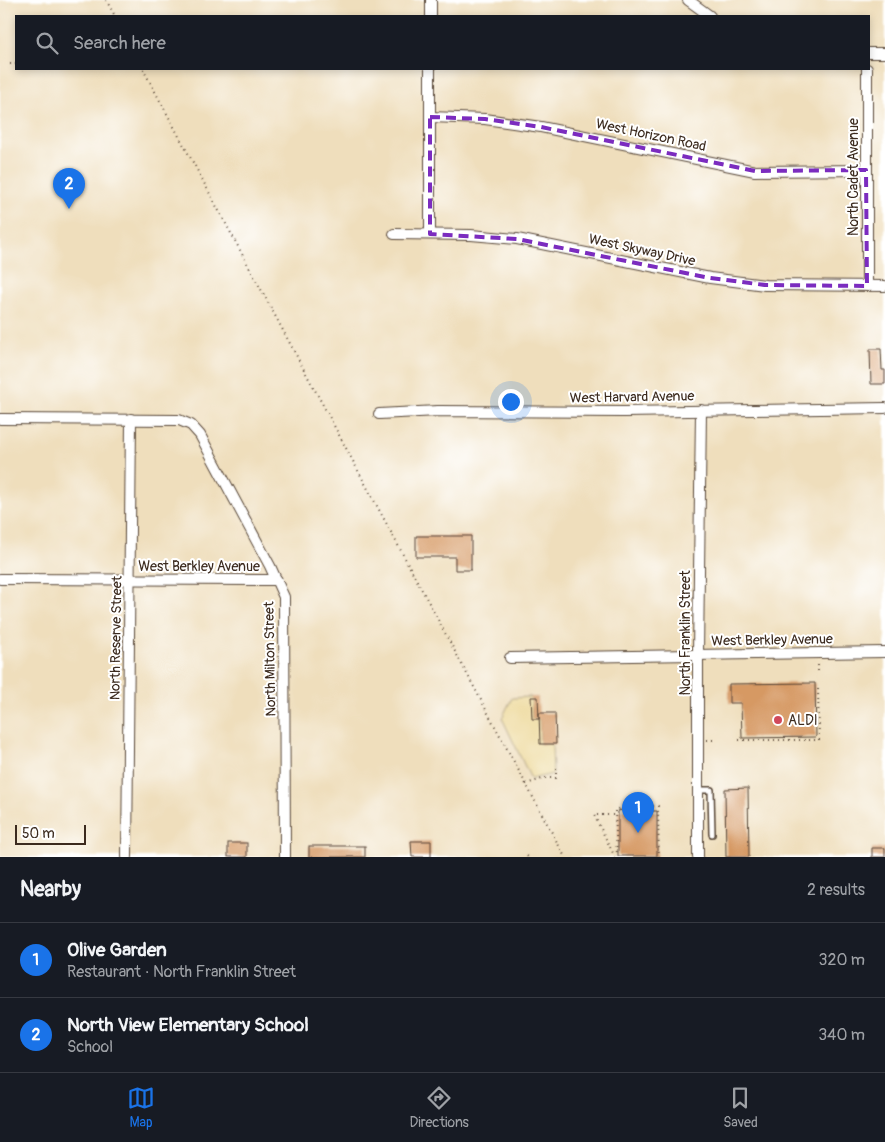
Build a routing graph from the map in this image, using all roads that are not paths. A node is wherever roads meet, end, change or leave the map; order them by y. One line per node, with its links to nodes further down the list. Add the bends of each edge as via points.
1 (431, 0): 3 (street)
2 (688, 0): 4 (street)
3 (431, 15)
4 (709, 15)
5 (870, 53): 6 (street)
6 (885, 53)
7 (430, 70): 9 (street)
8 (867, 70): 10 (street, North Cadet Avenue)
9 (430, 117): 10 (street, West Horizon Road, via 485,118 541,127 763,172); 12 (street)
10 (866, 170): 13 (street, North Cadet Avenue)
11 (394, 234): 12 (street, West Skyway Drive)
12 (430, 234): 13 (street, West Skyway Drive, via 517,239 710,278 784,286)
13 (866, 286): 14 (street, West Skyway Drive)
14 (885, 286)
15 (885, 408): 16 (street, West Harvard Avenue)
16 (702, 410): 17 (street, West Harvard Avenue); 24 (street, North Franklin Street)
17 (379, 414)
18 (0, 419): 19 (street)
19 (132, 419): 21 (street, North Reserve Street); 22 (street, North Milton Street, via 179,420 191,425 200,435)
20 (0, 579): 21 (street, West Berkley Avenue)
21 (131, 579): 22 (street, West Berkley Avenue); 28 (street, North Reserve Street)
22 (277, 580): 29 (street, North Milton Street, via 285,602)
23 (885, 652): 24 (street, West Berkley Avenue)
24 (698, 655): 25 (street, West Berkley Avenue); 26 (street, North Franklin Street)
25 (510, 658)
26 (698, 790): 27 (lane, via 711,790); 30 (street, North Franklin Street)
27 (712, 834)
28 (127, 857)
29 (285, 857)
30 (698, 857)

